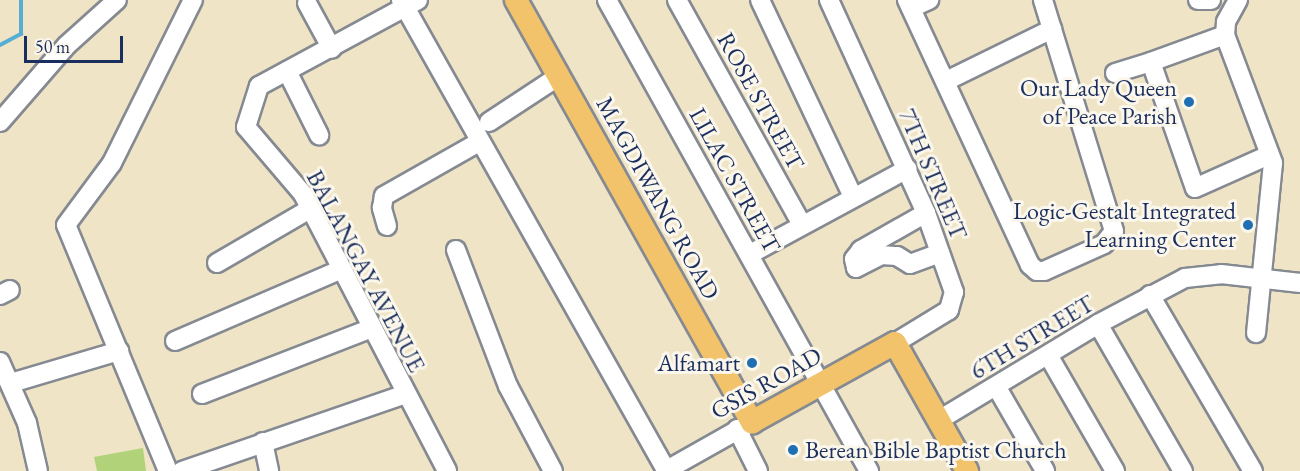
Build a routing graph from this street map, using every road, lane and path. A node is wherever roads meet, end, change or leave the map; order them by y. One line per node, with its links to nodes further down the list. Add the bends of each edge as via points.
1 (117, 0): 24 (street, via 67,45)
2 (193, 0): 48 (street, via 112,163 66,225)
3 (516, 0): 22 (main road, MAGDIWANG ROAD)
4 (607, 0): 36 (street, LILAC STREET)
5 (677, 0): 33 (street, ROSE STREET)
6 (760, 0): 30 (street)
7 (829, 0): 29 (street, 7TH STREET)
8 (929, 0): 15 (street)
9 (1043, 0): 16 (street)
10 (1197, 0): 11 (street)
11 (1211, 0)
12 (1238, 0): 17 (street, via 1226,22)
13 (408, 2): 18 (street, BALANGAY AVENUE); 27 (street)
14 (307, 3): 18 (street)
15 (909, 4): 23 (street)
16 (1052, 29): 23 (street); 23 (street, via 1114,231 1104,244 1044,271 1030,265)
17 (1225, 35): 19 (street); 28 (street)
18 (332, 49): 20 (street, BALANGAY AVENUE)
19 (1151, 62): 21 (street); 28 (street, via 1195,188)
20 (287, 70): 26 (street); 31 (street, BALANGAY AVENUE, via 259,87 246,127 297,185)
21 (1116, 73)
22 (559, 76): 25 (street); 57 (main road, MAGDIWANG ROAD)
23 (948, 80)
24 (0, 122)
25 (489, 122)
26 (319, 135)
27 (479, 142): 34 (street, via 384,196 382,208); 65 (street)
28 (1271, 159): 40 (street)
29 (907, 169): 30 (street); 32 (street, 7TH STREET)
30 (853, 197): 33 (street)
31 (308, 210): 38 (street); 39 (street, BALANGAY AVENUE)
32 (926, 213): 37 (street, 7TH STREET); 37 (street, via 861,250 854,259 856,268 881,255 897,256 910,264)
33 (802, 225): 36 (street)
34 (387, 226)
35 (456, 250): 64 (street, via 503,375)
36 (750, 254): 52 (street, LILAC STREET)
37 (940, 254): 47 (street, 7TH STREET, via 954,292 954,305)
38 (217, 263)
39 (340, 270): 44 (street, BALANGAY AVENUE); 46 (street)
40 (1259, 278): 41 (street, 6TH STREET); 42 (street, 6TH STREET, via 1202,275 1185,278); 45 (street)
41 (1300, 283)
42 (1150, 295): 43 (street, 6TH STREET); 72 (street)
43 (1098, 324): 49 (street, 6TH STREET); 71 (street)
44 (370, 329): 54 (street); 55 (street, BALANGAY AVENUE)
45 (1256, 333)
46 (175, 341)
47 (895, 343): 52 (main road, GSIS ROAD); 56 (main road)
48 (119, 351): 51 (street); 61 (street)
49 (1048, 355): 53 (street, 6TH STREET); 70 (street)
50 (0, 363): 51 (street)
51 (11, 383): 60 (street, via 27,423)
52 (820, 384): 57 (main road, GSIS ROAD); 67 (street, LILAC STREET)
53 (996, 386): 56 (street, 6TH STREET); 69 (street)
54 (202, 394)
55 (405, 394): 58 (street); 59 (street, BALANGAY AVENUE)
56 (939, 420): 68 (main road)
57 (744, 426): 65 (street, GSIS ROAD); 66 (street)
58 (263, 442): 62 (street); 63 (street)
59 (443, 470)
60 (38, 471)
61 (168, 471)
62 (182, 471)
63 (269, 471)
64 (553, 471)
65 (665, 471)
66 (758, 471)
67 (869, 471)
68 (967, 471)
69 (1045, 471)
70 (1115, 471)
71 (1184, 471)
72 (1253, 471)

